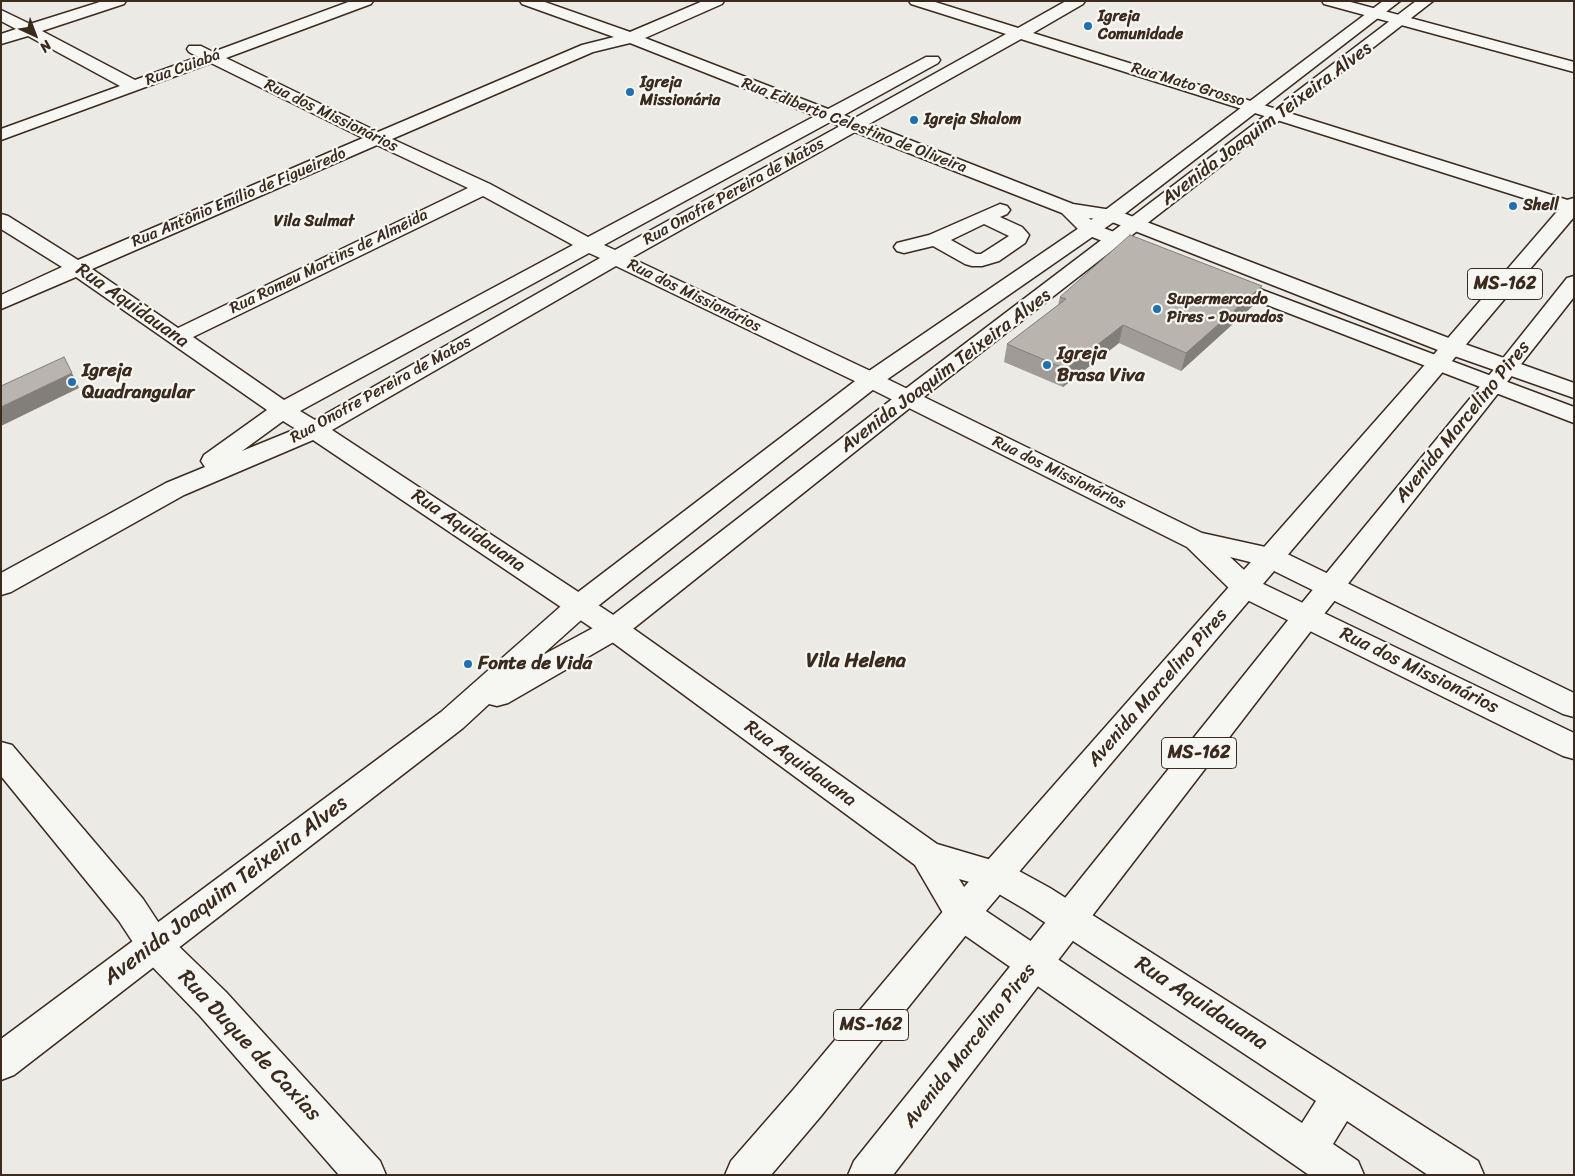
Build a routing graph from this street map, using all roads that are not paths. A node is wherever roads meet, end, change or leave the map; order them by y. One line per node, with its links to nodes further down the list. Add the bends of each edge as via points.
1 (119, 1): 16 (street)
2 (328, 1): 21 (street, Rua Cuiabá)
3 (366, 1): 21 (street, Rua Cuiabá)
4 (527, 1): 17 (street, Rua Ediberto Celestino de Oliveira)
5 (684, 1): 17 (street, Rua Antônio Emílio de Figueiredo)
6 (716, 1): 19 (street, Rua Antônio Emílio de Figueiredo)
7 (916, 1): 15 (street, Rua Mato Grosso)
8 (955, 1): 15 (street, Rua Mato Grosso)
9 (1042, 1): 15 (street, Rua Onofre Pereira de Matos)
10 (1078, 1): 15 (street, Rua Onofre Pereira de Matos)
11 (1328, 1): 12 (street)
12 (1382, 5): 13 (street); 26 (street, Avenida Joaquim Teixeira Alves)
13 (1414, 11): 22 (street); 23 (street); 27 (street, Avenida Joaquim Teixeira Alves)
14 (1, 14): 16 (street)
15 (1016, 26): 26 (street, Rua Mato Grosso); 28 (street, Rua Onofre Pereira de Matos, via 957,47); 30 (street, Rua Onofre Pereira de Matos)
16 (29, 30): 18 (street); 24 (street)
17 (611, 32): 19 (street, Rua Ediberto Celestino de Oliveira); 20 (street, Rua Antônio Emílio de Figueiredo)
18 (1, 38)
19 (631, 38): 20 (street, Rua Antônio Emílio de Figueiredo); 28 (street, Rua Ediberto Celestino de Oliveira)
20 (588, 48): 32 (street, Rua Antônio Emílio de Figueiredo)
21 (203, 53): 24 (street, Rua Cuiabá); 25 (street, Rua Cuiabá); 32 (street, Rua dos Missionários)
22 (1574, 54)
23 (1574, 67)
24 (117, 77): 25 (street); 29 (street, Rua Cuiabá)
25 (134, 86): 31 (street, Rua Cuiabá)
26 (1260, 101): 27 (street, Rua Mato Grosso); 37 (street, Avenida Joaquim Teixeira Alves)
27 (1287, 109): 35 (street, Rua Mato Grosso); 40 (street, Avenida Joaquim Teixeira Alves)
28 (829, 116): 30 (street, Rua Ediberto Celestino de Oliveira); 44 (street, Rua Onofre Pereira de Matos)
29 (1, 118)
30 (854, 125): 34 (street, Rua Ediberto Celestino de Oliveira); 46 (street, Rua Onofre Pereira de Matos)
31 (1, 135)
32 (376, 138): 33 (street, Rua dos Missionários); 48 (street, Rua Antônio Emílio de Figueiredo)
33 (482, 188): 44 (street, Rua dos Missionários); 52 (street, Rua Romeu Martins de Almeida)
34 (1026, 193): 36 (street, Rua Ediberto Celestino de Oliveira); 38 (street)
35 (1573, 203): 53 (street, Avenida Marcelino Pires / MS-162)
36 (1069, 209): 37 (street, Rua Ediberto Celestino de Oliveira); 41 (street, Rua Ediberto Celestino de Oliveira)
37 (1111, 215): 40 (street, Rua Ediberto Celestino de Oliveira); 41 (street, Avenida Joaquim Teixeira Alves)
38 (984, 217): 42 (street); 42 (street, via 1015,232 1018,239 982,260 972,260)
39 (1, 220): 48 (street, Rua Aquidauana)
40 (1136, 224): 43 (street, Avenida Joaquim Teixeira Alves); 53 (street, Rua Ediberto Celestino de Oliveira)
41 (1089, 230): 43 (street, Rua Ediberto Celestino de Oliveira); 55 (street, Avenida Joaquim Teixeira Alves)
42 (936, 239): 45 (street)
43 (1116, 240): 47 (street, Rua Ediberto Celestino de Oliveira); 57 (street, Avenida Joaquim Teixeira Alves)
44 (588, 245): 46 (street, Rua dos Missionários); 58 (street, Rua Onofre Pereira de Matos)
45 (904, 247)
46 (615, 258): 55 (street, Rua dos Missionários); 60 (street, Rua Onofre Pereira de Matos)
47 (1162, 258)
48 (77, 268): 51 (street, Rua Antônio Emílio de Figueiredo); 52 (street, Rua Aquidauana)
49 (1208, 276): 53 (street, Rua Ediberto Celestino de Oliveira)
50 (1574, 282): 54 (street, Avenida Marcelino Pires / MS-162)
51 (1, 303)
52 (176, 337): 58 (street, Rua Aquidauana)
53 (1445, 355): 54 (street, Rua Ediberto Celestino de Oliveira); 63 (street, Avenida Marcelino Pires / MS-162)
54 (1500, 376): 56 (street, Rua Ediberto Celestino de Oliveira); 59 (street, Rua Ediberto Celestino de Oliveira); 66 (street, Avenida Marcelino Pires / MS-162)
55 (871, 380): 57 (street, Rua dos Missionários); 67 (street, Avenida Joaquim Teixeira Alves)
56 (1574, 391)
57 (908, 398): 62 (street, Rua dos Missionários); 69 (street, Avenida Joaquim Teixeira Alves)
58 (283, 410): 60 (street, Rua Aquidauana); 61 (street, Rua Onofre Pereira de Matos)
59 (1574, 416)
60 (315, 430): 61 (street, Rua Onofre Pereira de Matos); 67 (street, Rua Aquidauana)
61 (175, 489): 64 (street, Rua Onofre Pereira de Matos)
62 (1195, 540): 63 (street, Rua dos Missionários); 65 (street, Rua dos Missionários)
63 (1270, 557): 65 (street, Avenida Marcelino Pires / MS-162); 66 (street, Rua dos Missionários)
64 (1, 585)
65 (1245, 587): 68 (street, Rua dos Missionários); 75 (street, Avenida Marcelino Pires / MS-162)
66 (1329, 588): 68 (street, Avenida Marcelino Pires / MS-162); 70 (street, Rua dos Missionários)
67 (579, 606): 69 (street, Rua Aquidauana); 71 (street, Avenida Joaquim Teixeira Alves)
68 (1307, 616): 72 (street, Rua dos Missionários); 77 (street, Avenida Marcelino Pires / MS-162)
69 (614, 629): 71 (street, Avenida Joaquim Teixeira Alves); 74 (street, Rua Aquidauana)
70 (1574, 706)
71 (452, 720): 78 (street, Avenida Joaquim Teixeira Alves)
72 (1574, 747)
73 (1, 754): 78 (street, Rua Duque de Caxias, via 131,910)
74 (927, 855): 75 (street, Rua Aquidauana); 76 (street, Rua Aquidauana)
75 (996, 875): 76 (street, Avenida Marcelino Pires / MS-162); 77 (street, Rua Aquidauana)
76 (962, 914): 79 (street, Rua Aquidauana); 84 (street, Avenida Marcelino Pires / MS-162)
77 (1070, 919): 79 (street, Avenida Marcelino Pires / MS-162); 81 (street, Rua Aquidauana)
78 (154, 945): 80 (street, Avenida Joaquim Teixeira Alves); 83 (street, Rua Duque de Caxias, via 213,1004)
79 (1035, 964): 82 (street, Rua Aquidauana); 85 (street, Avenida Marcelino Pires / MS-162)
80 (1, 1062)
81 (1341, 1095): 82 (street); 87 (street, Rua Aquidauana)
82 (1308, 1150): 86 (street, Rua Aquidauana)
83 (366, 1175)
84 (745, 1175)
85 (868, 1175)
86 (1344, 1175)
87 (1464, 1175)

